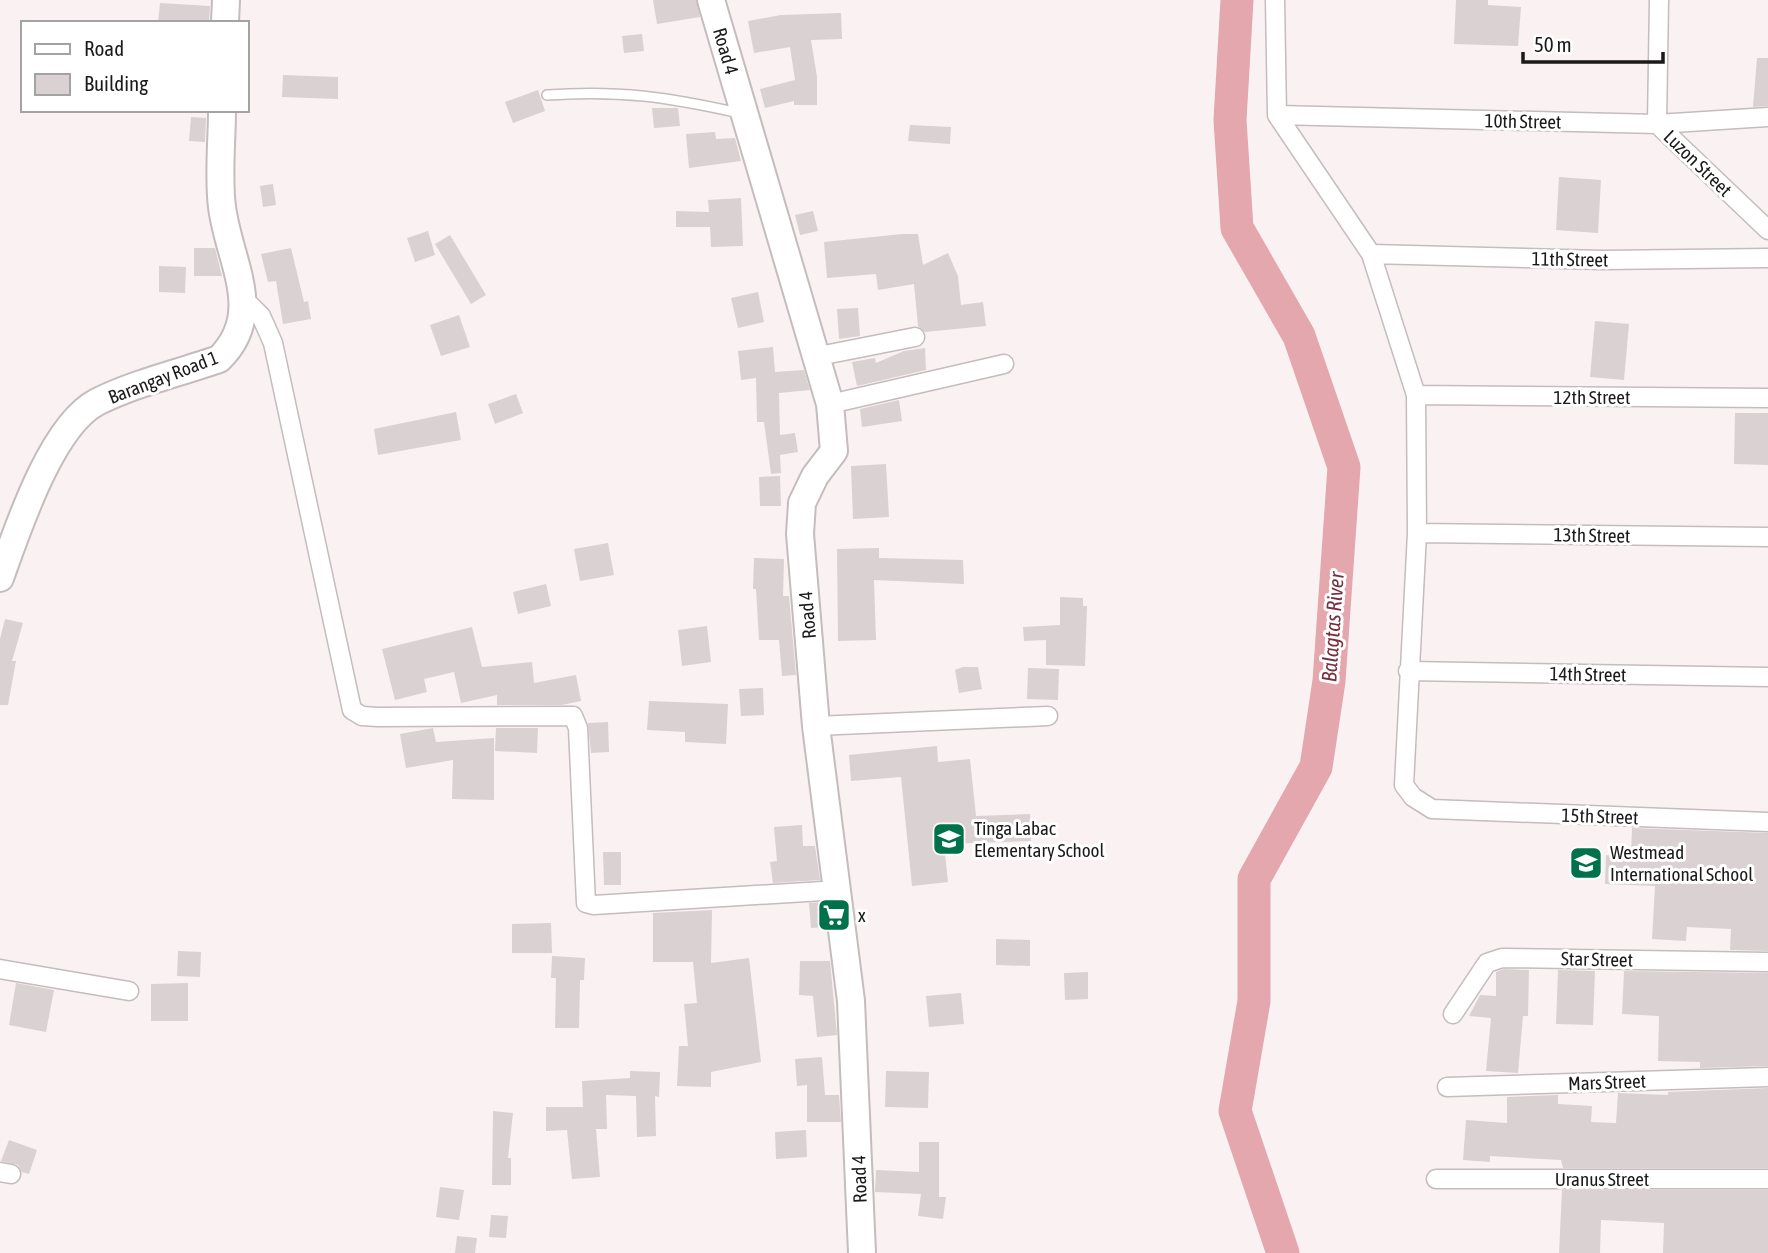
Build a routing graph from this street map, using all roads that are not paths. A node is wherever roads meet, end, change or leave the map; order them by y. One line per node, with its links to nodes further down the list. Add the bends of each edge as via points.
1 (226, 0): 5 (street)
2 (711, 0): 8 (street, Road 4)
3 (1275, 0): 9 (street)
4 (1659, 0): 11 (street, Luzon Street)
5 (225, 21)
6 (547, 94): 8 (lane, via 599,91 663,96)
7 (222, 112): 15 (street, Barangay Road 1, via 221,205)
8 (744, 115): 17 (street, Road 4)
9 (1277, 115): 11 (street, 10th Street); 13 (street)
10 (1768, 117): 11 (street, 10th Street)
11 (1657, 124): 12 (street, Luzon Street)
12 (1768, 230)
13 (1371, 254): 14 (street, 11th Street, via 1603,260); 19 (street)
14 (1768, 258)
15 (243, 298): 24 (street, Barangay Road 1, via 240,330 219,359 96,403 77,419 47,461); 30 (street, via 261,316 273,344 352,710 379,717 573,716 578,728 586,903 699,901)
16 (915, 337): 17 (street)
17 (814, 357): 21 (street, Road 4)
18 (1004, 363): 21 (street)
19 (1416, 395): 20 (street, 12th Street); 22 (street)
20 (1768, 398)
21 (830, 404): 28 (street, Road 4, via 834,451 815,475 802,503 800,534)
22 (1417, 533): 23 (street, 13th Street); 25 (street)
23 (1768, 537)
24 (0, 578)
25 (1408, 671): 26 (street, 14th Street); 29 (street, 15th Street, via 1404,785 1432,810)
26 (1768, 677)
27 (1048, 716): 28 (street)
28 (816, 726): 30 (street, Road 4)
29 (1768, 822)
30 (839, 890): 39 (street, Road 4, via 852,1001)
31 (1768, 961): 34 (street, Star Street, via 1502,958 1487,963)
32 (0, 969): 33 (street)
33 (129, 991)
34 (1453, 1014)
35 (1768, 1077): 36 (street, Mars Street)
36 (1447, 1087)
37 (1768, 1179): 38 (street, Uranus Street)
38 (1436, 1180)
39 (862, 1253)

